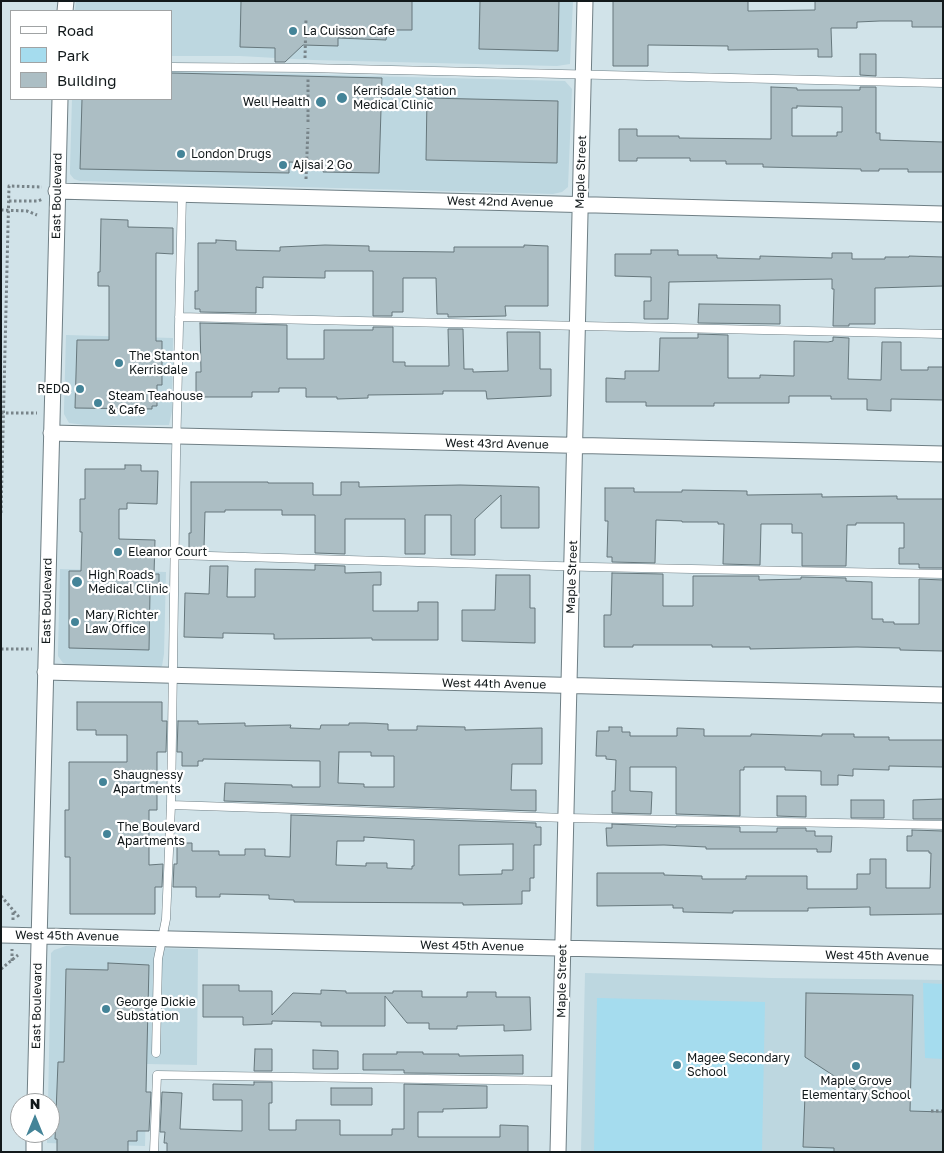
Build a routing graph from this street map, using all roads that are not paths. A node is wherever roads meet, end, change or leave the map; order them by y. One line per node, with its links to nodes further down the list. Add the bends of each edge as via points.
1 (585, 1): 3 (street, Maple Street)
2 (172, 67): 3 (lane)
3 (584, 74): 4 (lane); 8 (street, Maple Street)
4 (943, 83)
5 (60, 100): 6 (street, East Boulevard)
6 (56, 191): 7 (street, West 42nd Avenue); 13 (street, East Boulevard)
7 (182, 194): 8 (street, West 42nd Avenue); 10 (lane)
8 (580, 205): 9 (street, West 42nd Avenue); 11 (street, Maple Street)
9 (943, 214)
10 (179, 317): 11 (lane); 14 (lane)
11 (578, 326): 12 (lane); 15 (street, Maple Street)
12 (943, 334)
13 (51, 433): 14 (street, West 43rd Avenue); 20 (street, East Boulevard)
14 (176, 437): 15 (street, West 43rd Avenue); 17 (lane)
15 (575, 446): 16 (street, West 43rd Avenue); 18 (street, Maple Street)
16 (943, 454)
17 (175, 555): 18 (lane); 21 (lane)
18 (572, 567): 19 (lane); 22 (street, Maple Street)
19 (943, 574)
20 (45, 672): 21 (street, West 44th Avenue); 28 (street, East Boulevard)
21 (172, 676): 22 (street, West 44th Avenue); 24 (lane)
22 (568, 686): 23 (street, West 44th Avenue); 25 (street, Maple Street)
23 (943, 695)
24 (171, 805): 25 (lane); 29 (lane, via 166,919)
25 (567, 818): 26 (lane); 30 (street, Maple Street)
26 (943, 825)
27 (1, 935): 28 (street, West 45th Avenue)
28 (39, 936): 29 (street, West 45th Avenue); 34 (street, East Boulevard)
29 (162, 938): 30 (street, West 45th Avenue); 32 (lane, via 158,959)
30 (563, 948): 31 (street, West 45th Avenue); 33 (street, Maple Street)
31 (943, 957)
32 (156, 1053)
33 (560, 1080): 35 (lane, via 157,1075); 36 (street, Maple Street)
34 (35, 1093)
35 (154, 1152)
36 (558, 1152)

